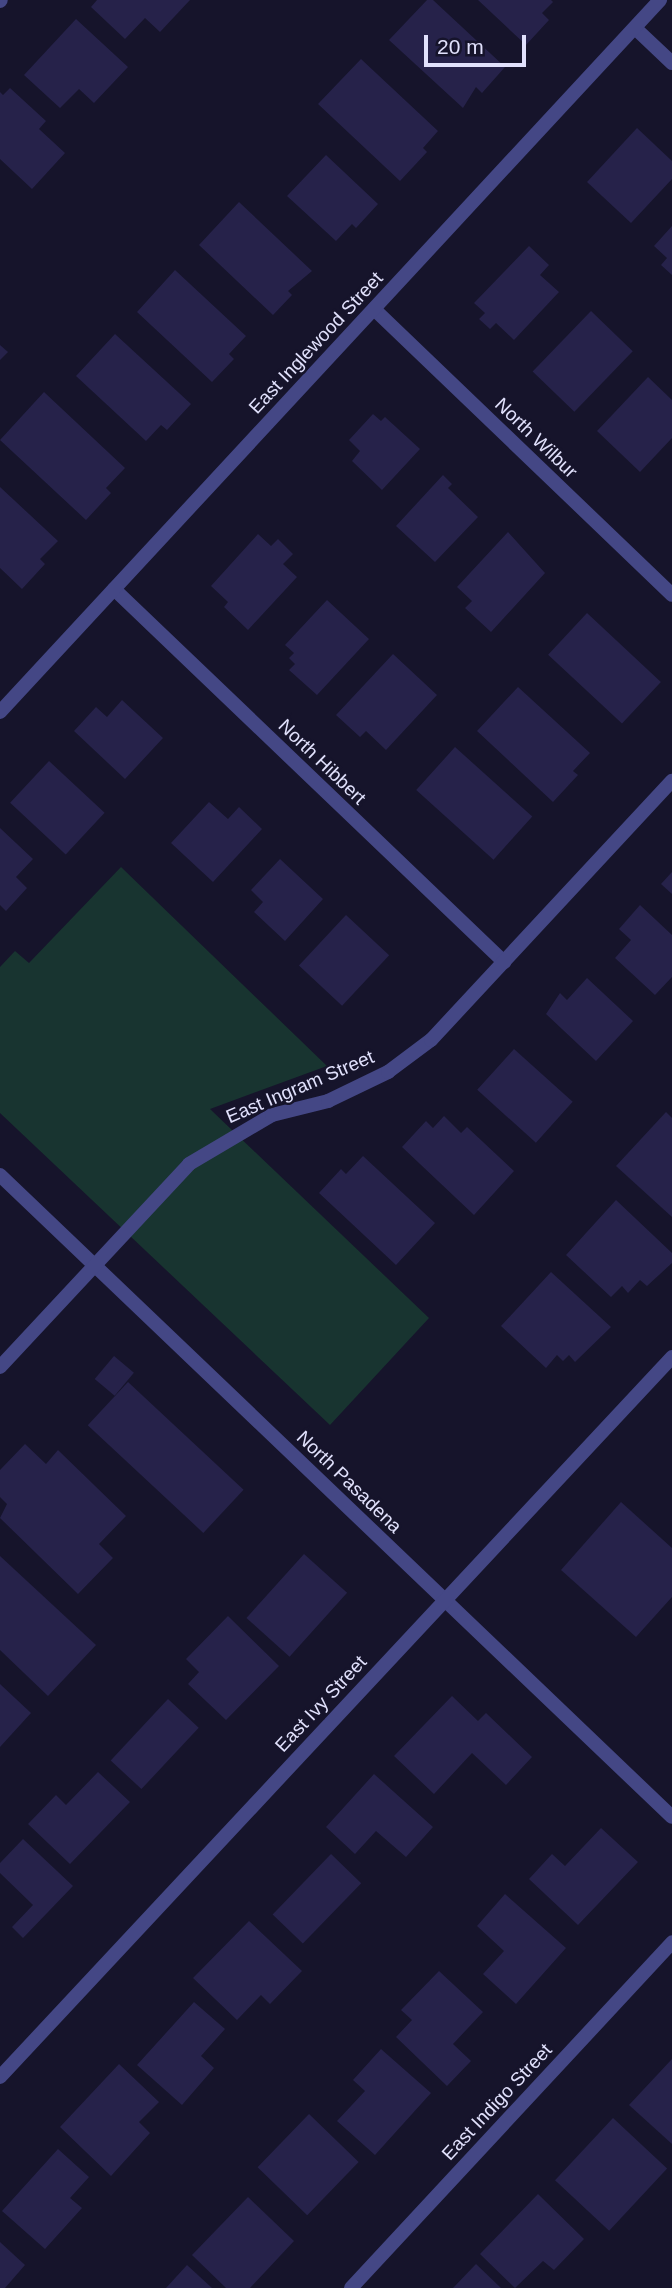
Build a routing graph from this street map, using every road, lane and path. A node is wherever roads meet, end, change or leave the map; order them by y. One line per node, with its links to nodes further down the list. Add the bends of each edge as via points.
1 (660, 0): 2 (street, East Inglewood Street)
2 (635, 28): 3 (street); 4 (street, East Inglewood Street)
3 (672, 63)
4 (374, 309): 5 (street, East Inglewood Street); 6 (street, North Wilbur)
5 (114, 589): 7 (street, East Inglewood Street); 9 (street, North Hibbert)
6 (672, 595)
7 (0, 712)
8 (672, 781): 9 (street, East Ingram Street)
9 (504, 962): 11 (street, East Ingram Street, via 431,1040 388,1072 328,1101 272,1115 190,1164)
10 (0, 1175): 11 (street, North Pasadena)
11 (94, 1265): 13 (street, East Ingram Street); 14 (street, North Pasadena)
12 (672, 1357): 14 (street, East Ivy Street)
13 (0, 1367)
14 (444, 1600): 15 (street, North Pasadena); 17 (street, East Ivy Street)
15 (672, 1817)
16 (672, 1942): 18 (street, East Indigo Street)
17 (0, 2077)
18 (351, 2288)

